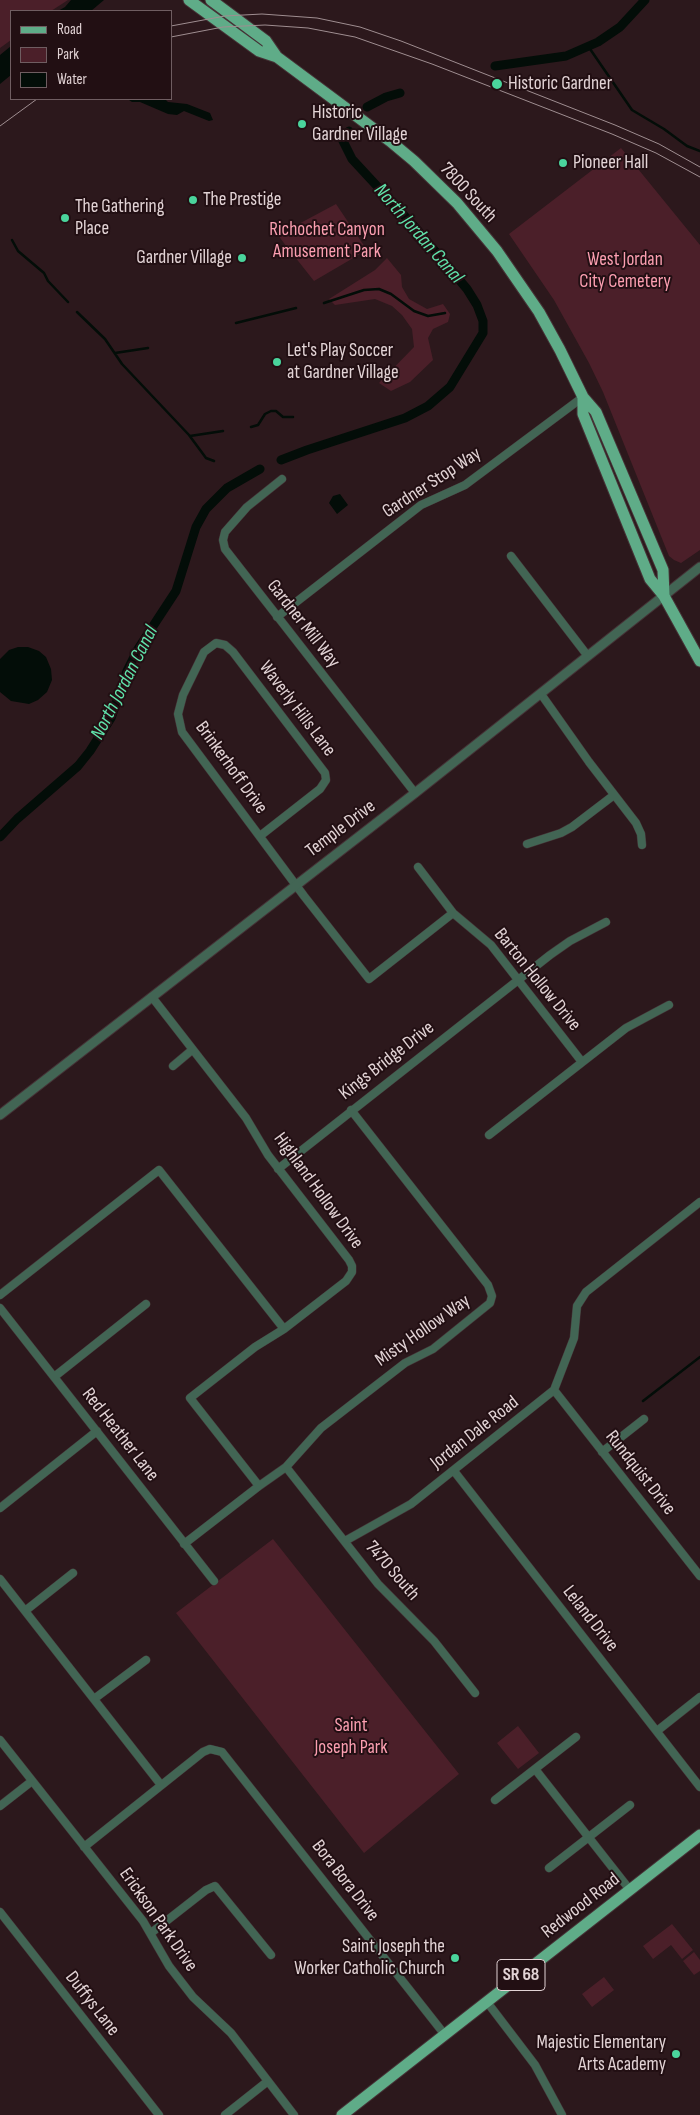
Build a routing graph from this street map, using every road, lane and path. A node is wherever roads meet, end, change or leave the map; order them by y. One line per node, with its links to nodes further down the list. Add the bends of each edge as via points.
1 (189, 0): 3 (main road, 7800 South, via 259,51)
2 (211, 0): 3 (main road, 7800 South, via 266,41)
3 (277, 57): 4 (main road, 7800 South, via 390,141 468,216 529,296)
4 (583, 397): 8 (main road, 7800 South, via 596,412 663,570); 9 (street, Gardner Stop Way, via 465,485 421,505)
5 (282, 479): 9 (street, Gardner Mill Way, via 247,507 225,532 223,540 227,553)
6 (511, 556): 11 (street)
7 (700, 567): 8 (street, Temple Drive)
8 (664, 596): 11 (street, Temple Drive); 12 (main road, 7800 South)
9 (277, 617): 14 (street, Gardner Mill Way)
10 (220, 643): 16 (street, Brinkerhoff Drive, via 211,645 204,652 183,695 179,721 188,743); 16 (street, Waverly Hills Lane, via 233,652 325,773 326,780 320,789)
11 (587, 655): 13 (street, Temple Drive)
12 (700, 661)
13 (541, 694): 14 (street, Temple Drive); 15 (street)
14 (415, 793): 20 (street, Temple Drive)
15 (614, 795): 17 (street, via 572,827); 18 (street, via 639,828)
16 (260, 836): 20 (street, Brinkerhoff Drive)
17 (527, 844)
18 (642, 845)
19 (418, 867): 21 (street, Barton Hollow Drive)
20 (296, 884): 21 (street, via 369,979); 24 (street, Temple Drive)
21 (453, 913): 23 (street, Barton Hollow Drive, via 491,945)
22 (606, 922): 23 (street, Kings Bridge Drive, via 570,941)
23 (517, 980): 27 (street, Barton Hollow Drive); 29 (street, Kings Bridge Drive)
24 (152, 997): 26 (street, Highland Hollow Drive); 30 (street, Temple Drive)
25 (669, 1005): 27 (street, via 626,1028)
26 (192, 1050): 28 (street); 32 (street, Highland Hollow Drive, via 249,1123)
27 (582, 1062): 31 (street)
28 (173, 1066)
29 (351, 1110): 32 (street, Kings Bridge Drive); 43 (street, Misty Hollow Way, via 488,1285 492,1296 484,1309 433,1349 405,1363 321,1428)
30 (0, 1115)
31 (489, 1135)
32 (278, 1169): 37 (street, Highland Hollow Drive, via 349,1260 352,1272 346,1281)
33 (700, 1202): 39 (street, Jordan Dale Road, via 580,1300 575,1313 574,1338)
34 (0, 1295): 37 (street, via 159,1170)
35 (146, 1304): 38 (street)
36 (0, 1308): 38 (street, Red Heather Lane)
37 (284, 1329): 45 (street, Highland Hollow Drive, via 255,1347 190,1398)
38 (54, 1377): 41 (street, Red Heather Lane)
39 (554, 1390): 42 (street, Rundquist Drive); 44 (street, Jordan Dale Road)
40 (644, 1419): 42 (street)
41 (96, 1431): 46 (street); 48 (street, Red Heather Lane)
42 (602, 1452): 50 (street, Rundquist Drive)
43 (286, 1467): 45 (street); 47 (street, 7470 South)
44 (454, 1471): 47 (street, Jordan Dale Road, via 397,1513); 58 (street, Leland Drive)
45 (258, 1486): 48 (street)
46 (0, 1508)
47 (345, 1541): 55 (street, 7470 South, via 388,1595 434,1641)
48 (184, 1544): 52 (street, Red Heather Lane)
49 (73, 1573): 53 (street)
50 (700, 1576)
51 (0, 1579): 53 (street)
52 (214, 1581)
53 (25, 1611): 57 (street)
54 (146, 1660): 57 (street)
55 (475, 1693)
56 (700, 1697): 58 (street)
57 (94, 1700): 63 (street)
58 (657, 1731): 64 (street, Leland Drive)
59 (576, 1737): 61 (street)
60 (0, 1740): 62 (street, Erickson Park Drive)
61 (535, 1769): 65 (street); 69 (street)
62 (32, 1781): 67 (street); 70 (street, Erickson Park Drive)
63 (161, 1785): 70 (street); 77 (street, Bora Bora Drive, via 203,1752 217,1749 226,1756)
64 (700, 1787)
65 (495, 1800)
66 (630, 1805): 69 (street)
67 (0, 1806)
68 (700, 1835): 72 (main road, Redwood Road / SR 68)
69 (588, 1837): 71 (street); 72 (street)
70 (84, 1847): 74 (street, Erickson Park Drive)
71 (549, 1868)
72 (630, 1890): 76 (main road, Redwood Road / SR 68)
73 (0, 1912): 79 (street, Duffys Lane)
74 (151, 1934): 75 (street, via 215,1886); 78 (street, Erickson Park Drive, via 169,1966 193,1997 231,2033)
75 (271, 1955)
76 (486, 2002): 77 (main road, Redwood Road / SR 68); 83 (street, via 535,2066)
77 (445, 2035): 82 (main road, Redwood Road / SR 68)
78 (268, 2081): 80 (street); 81 (street, Erickson Park Drive)
79 (159, 2115)
80 (225, 2115)
81 (294, 2115)
82 (342, 2115)
83 (562, 2115)

